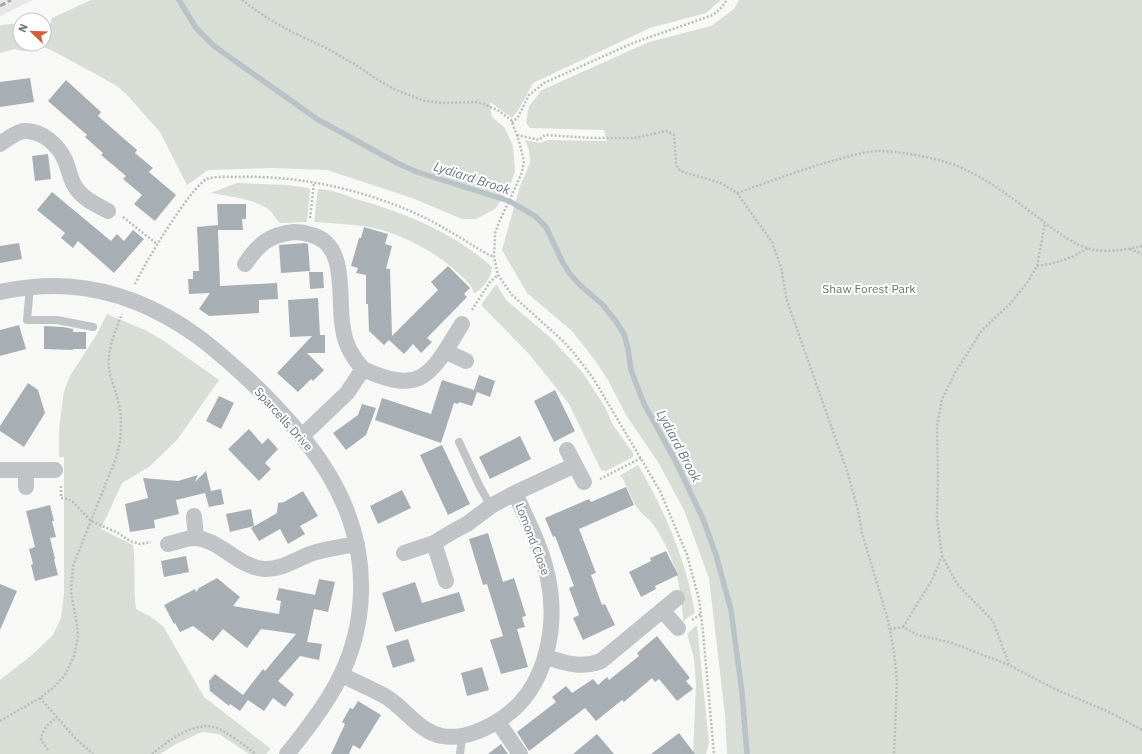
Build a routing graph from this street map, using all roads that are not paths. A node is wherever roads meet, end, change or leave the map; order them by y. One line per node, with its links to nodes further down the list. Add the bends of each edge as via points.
1 (0, 144): 2 (street, via 24,131 34,132 47,139 58,148 80,194)
2 (108, 211)
3 (245, 264): 10 (street, via 258,247 271,237 295,232 322,239 331,247 337,266 344,336 355,360)
4 (30, 287): 5 (street, Sparcells Drive); 7 (lane, via 27,320 58,320); 11 (street, Sparcells Drive, via 74,286 114,295 181,324 226,360 269,400)
5 (0, 292)
6 (462, 324): 8 (street)
7 (93, 327)
8 (445, 351): 9 (street); 10 (street, via 428,373 417,380 390,380)
9 (466, 361)
10 (363, 369): 11 (street, via 347,393)
11 (302, 436): 26 (street, Sparcells Drive, via 324,466 342,499)
12 (459, 442): 21 (lane)
13 (567, 450): 14 (street)
14 (574, 465): 18 (street); 20 (street, Lomond Close)
15 (0, 470): 16 (street)
16 (26, 470): 17 (street); 19 (street)
17 (55, 470)
18 (584, 482)
19 (26, 487)
20 (515, 493): 21 (street, Lomond Close); 32 (street, Lomond Close, via 548,577 552,604)
21 (491, 506): 24 (street, Lomond Close, via 467,524)
22 (194, 516): 23 (street)
23 (196, 538): 25 (street); 26 (street, via 207,541 252,566 265,569 281,567 314,553)
24 (434, 542): 27 (street, Lomond Close); 28 (street)
25 (168, 544)
26 (357, 544): 33 (street, Sparcells Drive, via 361,578 360,608 353,643)
27 (404, 553)
28 (446, 581)
29 (677, 598): 30 (street)
30 (662, 610): 31 (street); 32 (street, via 608,655 593,664 579,665)
31 (678, 628)
32 (546, 658): 34 (street, Lomond Close, via 536,681 524,699)
33 (342, 675): 35 (street, Lomond Close, via 397,704 414,721 431,732 441,736); 36 (street, Sparcells Drive, via 316,718)
34 (498, 722): 35 (street, Lomond Close); 38 (street)
35 (462, 737): 37 (lane)
36 (287, 754)
37 (460, 754)
38 (520, 754)

